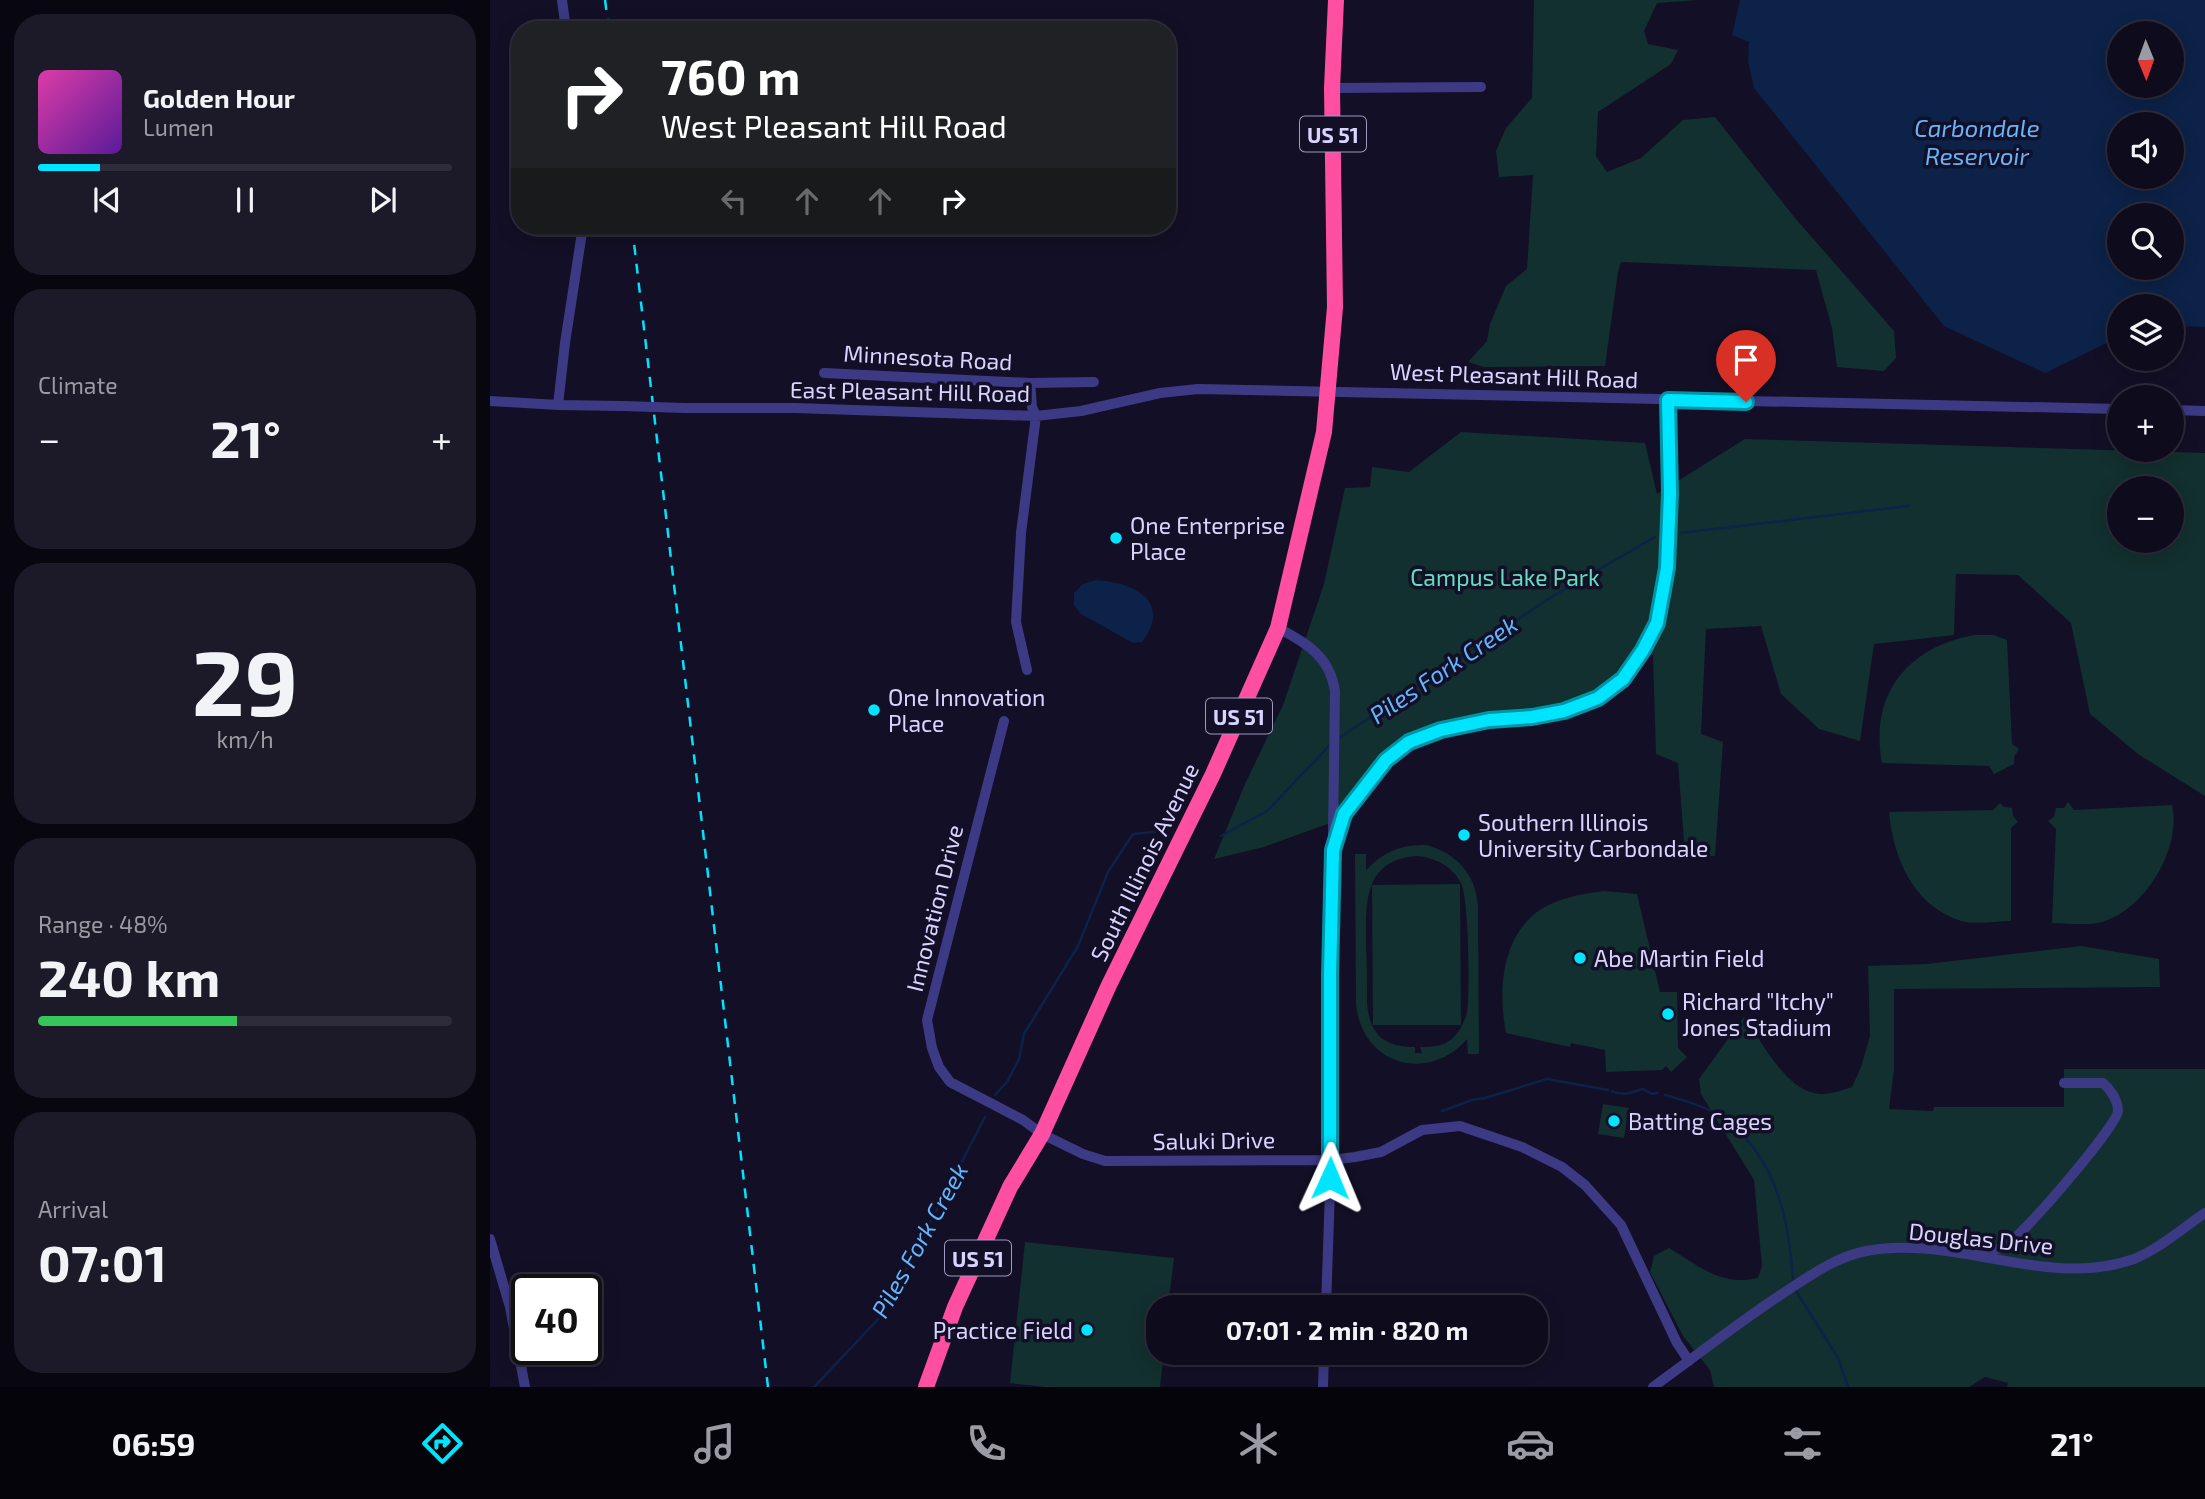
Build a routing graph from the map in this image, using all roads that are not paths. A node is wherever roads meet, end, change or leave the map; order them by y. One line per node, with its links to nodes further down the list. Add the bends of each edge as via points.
1 (562, 0): 3 (street)
2 (1336, 0): 5 (highway, South Illinois Avenue / US 51)
3 (565, 21)
4 (1481, 87): 5 (street)
5 (1332, 88): 10 (highway, South Illinois Avenue / US 51, via 1335,307)
6 (582, 235): 13 (street)
7 (824, 373): 9 (street, Minnesota Road)
8 (1094, 382): 9 (street, Minnesota Road)
9 (1030, 383): 17 (street, Minnesota Road)
10 (1327, 391): 11 (street, West Pleasant Hill Road); 17 (street, East Pleasant Hill Road, via 1198,389); 18 (highway, South Illinois Avenue / US 51, via 1324,432)
11 (1668, 400): 14 (street, West Pleasant Hill Road); 21 (street, via 1667,568 1657,623 1623,679 1598,698 1564,711 1489,720 1409,742 1386,760 1358,793 1344,814)
12 (490, 401): 13 (street, East Pleasant Hill Road)
13 (558, 405): 17 (street, East Pleasant Hill Road, bridge)
14 (2107, 409)
15 (2184, 410): 16 (street)
16 (2205, 411)
17 (1036, 416): 19 (street, via 1021,533 1016,622)
18 (1278, 628): 21 (street, via 1318,653 1332,676); 23 (highway, South Illinois Avenue / US 51)
19 (1027, 670)
20 (1004, 721): 23 (street, Innovation Drive, via 927,1020 939,1067 950,1082)
21 (1333, 850): 24 (street)
22 (2064, 1083): 27 (street, via 2104,1083 2118,1110 2113,1125 2006,1246)
23 (1042, 1134): 24 (street, Saluki Drive, via 1105,1161); 33 (highway, South Illinois Avenue / US 51, via 1010,1187 955,1307)
24 (1331, 1160): 29 (street); 30 (street, Saluki Drive, via 1381,1152 1422,1130 1460,1126 1512,1143 1562,1167 1621,1225)
25 (2205, 1213): 27 (street, Douglas Drive, via 2144,1254 2092,1269 2050,1268)
26 (490, 1240): 28 (street)
27 (1975, 1255): 30 (street, Douglas Drive, via 1888,1249 1840,1259 1759,1309)
28 (493, 1258): 32 (street, via 510,1307)
29 (1326, 1295)
30 (1689, 1361): 35 (street, Douglas Drive)
31 (1324, 1365): 34 (street)
32 (525, 1387)
33 (926, 1387)
34 (1323, 1387)
35 (1653, 1387)

